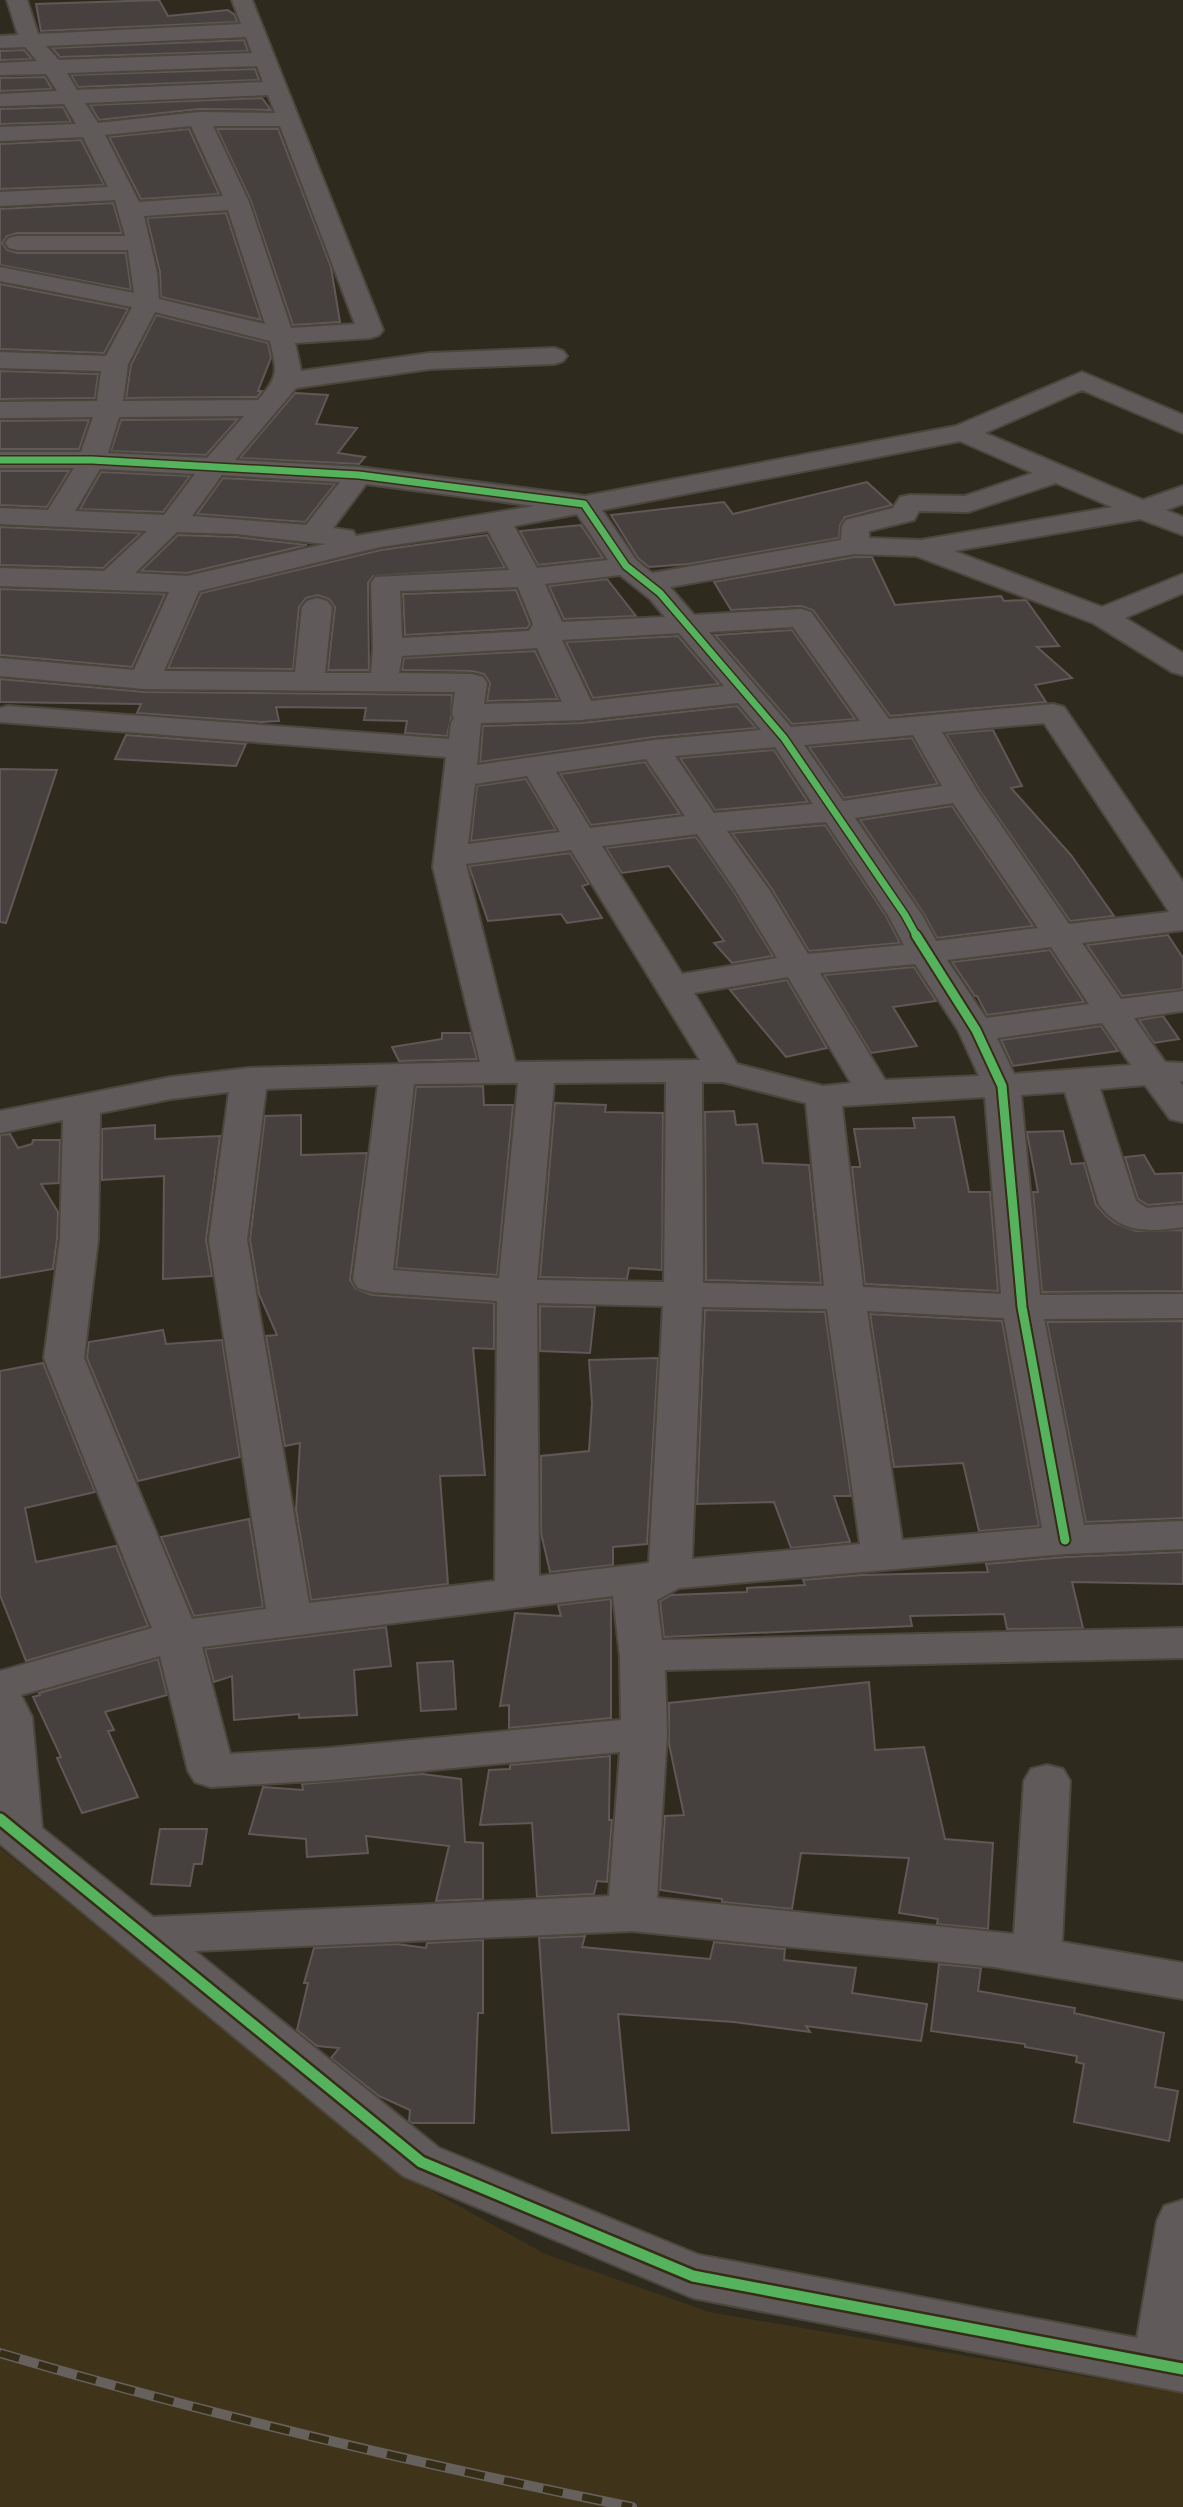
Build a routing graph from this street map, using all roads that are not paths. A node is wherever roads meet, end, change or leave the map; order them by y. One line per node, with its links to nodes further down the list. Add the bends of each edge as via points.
1 (244, 4): 2 (street); 5 (street)
2 (219, 8)
3 (12, 9): 4 (street); 6 (street)
4 (47, 13)
5 (254, 30): 6 (street); 8 (street)
6 (30, 40): 7 (street); 9 (street)
7 (0, 42)
8 (266, 59): 9 (street); 11 (street)
9 (52, 66): 10 (street); 12 (street)
10 (0, 69)
11 (276, 88): 12 (street); 15 (street)
12 (69, 98): 13 (street); 16 (street)
13 (0, 100)
14 (199, 119): 15 (street); 16 (street); 22 (street)
15 (290, 120): 27 (street, via 370,330)
16 (91, 130): 17 (street); 18 (street)
17 (0, 134)
18 (105, 155): 19 (street); 21 (street)
19 (78, 156)
20 (0, 199): 21 (street)
21 (127, 201): 22 (street); 24 (street)
22 (237, 202): 27 (street)
23 (17, 243): 24 (street)
24 (139, 243): 26 (street)
25 (0, 274): 26 (street)
26 (147, 303): 27 (street); 30 (street)
27 (281, 336): 31 (street)
28 (554, 356): 31 (street, via 430,361)
29 (0, 360): 30 (street)
30 (114, 363): 32 (street)
31 (288, 381): 33 (street)
32 (109, 408): 33 (street); 34 (street); 38 (street)
33 (264, 408): 39 (street)
34 (0, 410)
35 (1183, 425): 36 (street, via 1082,380)
36 (963, 433): 40 (street); 43 (street)
37 (0, 460): 38 (street)
38 (92, 460): 39 (street); 46 (street)
39 (216, 466): 41 (street); 48 (street)
40 (1055, 474): 44 (street); 52 (street, via 968,504 910,503 904,514 856,526)
41 (359, 475): 43 (street); 50 (street)
42 (1183, 494): 44 (street)
43 (584, 504): 47 (street); 54 (street)
44 (1141, 510): 49 (street); 53 (street)
45 (0, 516): 46 (street)
46 (57, 517): 48 (street)
47 (497, 521): 51 (street); 56 (street)
48 (170, 523): 50 (street); 57 (street)
49 (1183, 527)
50 (313, 535): 51 (street)
51 (380, 540): 59 (street)
52 (854, 546): 53 (street); 54 (street)
53 (920, 548): 61 (street)
54 (636, 574): 56 (street); 62 (street, via 660,593)
55 (0, 577): 57 (street)
56 (528, 578): 63 (street, via 548,624); 64 (street, via 385,583)
57 (111, 580): 59 (street)
58 (1183, 583): 61 (street)
59 (187, 585): 67 (street)
60 (317, 607): 68 (street)
61 (1103, 617): 65 (street)
62 (688, 626): 63 (street); 70 (street); 75 (street, via 801,618)
63 (544, 632): 64 (street, via 537,639); 71 (street)
64 (388, 648): 69 (street)
65 (1183, 666)
66 (12, 668): 67 (street); 73 (street)
67 (145, 680): 68 (street)
68 (309, 683): 69 (street)
69 (384, 684): 72 (street, via 472,683)
70 (744, 693): 71 (street); 76 (street)
71 (581, 711): 72 (street)
72 (467, 714): 78 (street)
73 (4, 724): 78 (street)
74 (922, 725): 75 (street); 80 (street); 85 (street, via 1053,713)
75 (883, 730): 76 (street)
76 (784, 738): 77 (street); 81 (street)
77 (654, 749): 79 (street); 82 (street)
78 (462, 763): 79 (street); 84 (street)
79 (536, 765): 83 (street)
80 (962, 792): 81 (street); 87 (street)
81 (834, 813): 82 (street); 88 (street, via 905,915)
82 (706, 823): 83 (street); 89 (street)
83 (579, 839): 84 (street); 90 (street)
84 (452, 856): 94 (street, via 449,867)
85 (1183, 907)
86 (1183, 920): 87 (street)
87 (1060, 937): 88 (street); 92 (street)
88 (925, 953): 89 (street); 93 (street)
89 (797, 965): 90 (street); 101 (street)
90 (674, 986): 95 (street)
91 (1183, 1001): 92 (street)
92 (1110, 1010): 93 (street); 97 (street)
93 (976, 1030): 100 (street)
94 (518, 1072): 95 (street); 96 (street); 107 (street)
95 (704, 1072): 102 (street); 108 (street)
96 (397, 1073): 98 (street); 107 (street, via 372,1280)
97 (1169, 1073): 99 (street); 104 (street)
98 (249, 1079): 103 (street); 117 (street, via 228,1240)
99 (1079, 1079): 100 (street); 106 (street, via 1124,1213 1149,1220)
100 (1002, 1086): 101 (street); 111 (street)
101 (874, 1091): 102 (street)
102 (823, 1097): 109 (street)
103 (82, 1105): 105 (street); 118 (street, via 79,1239 64,1358)
104 (1183, 1111)
105 (0, 1122)
106 (1183, 1216)
107 (517, 1291): 108 (street); 116 (street)
108 (683, 1294): 109 (street); 115 (street)
109 (845, 1298): 111 (street); 114 (street)
110 (1183, 1306): 111 (street)
111 (1022, 1307): 113 (street)
112 (1183, 1535): 113 (street)
113 (1065, 1540): 114 (street)
114 (883, 1558): 115 (street)
115 (670, 1575): 116 (street); 120 (street, via 634,1594)
116 (517, 1592): 117 (street)
117 (290, 1619): 118 (street)
118 (177, 1636): 121 (street); 123 (street, via 211,1771)
119 (1183, 1643): 120 (street)
120 (642, 1656): 123 (street)
121 (0, 1686)
122 (0, 1697): 125 (street, via 9,1717)
123 (644, 1734): 126 (street)
124 (1047, 1781): 128 (street)
125 (9, 1827): 127 (street)
126 (632, 1913): 127 (street); 128 (street)
127 (144, 1935): 131 (street, via 421,2162 693,2276)
128 (1037, 1957): 129 (street)
129 (1183, 1981)
130 (1183, 2221): 131 (street)
131 (1171, 2368)

